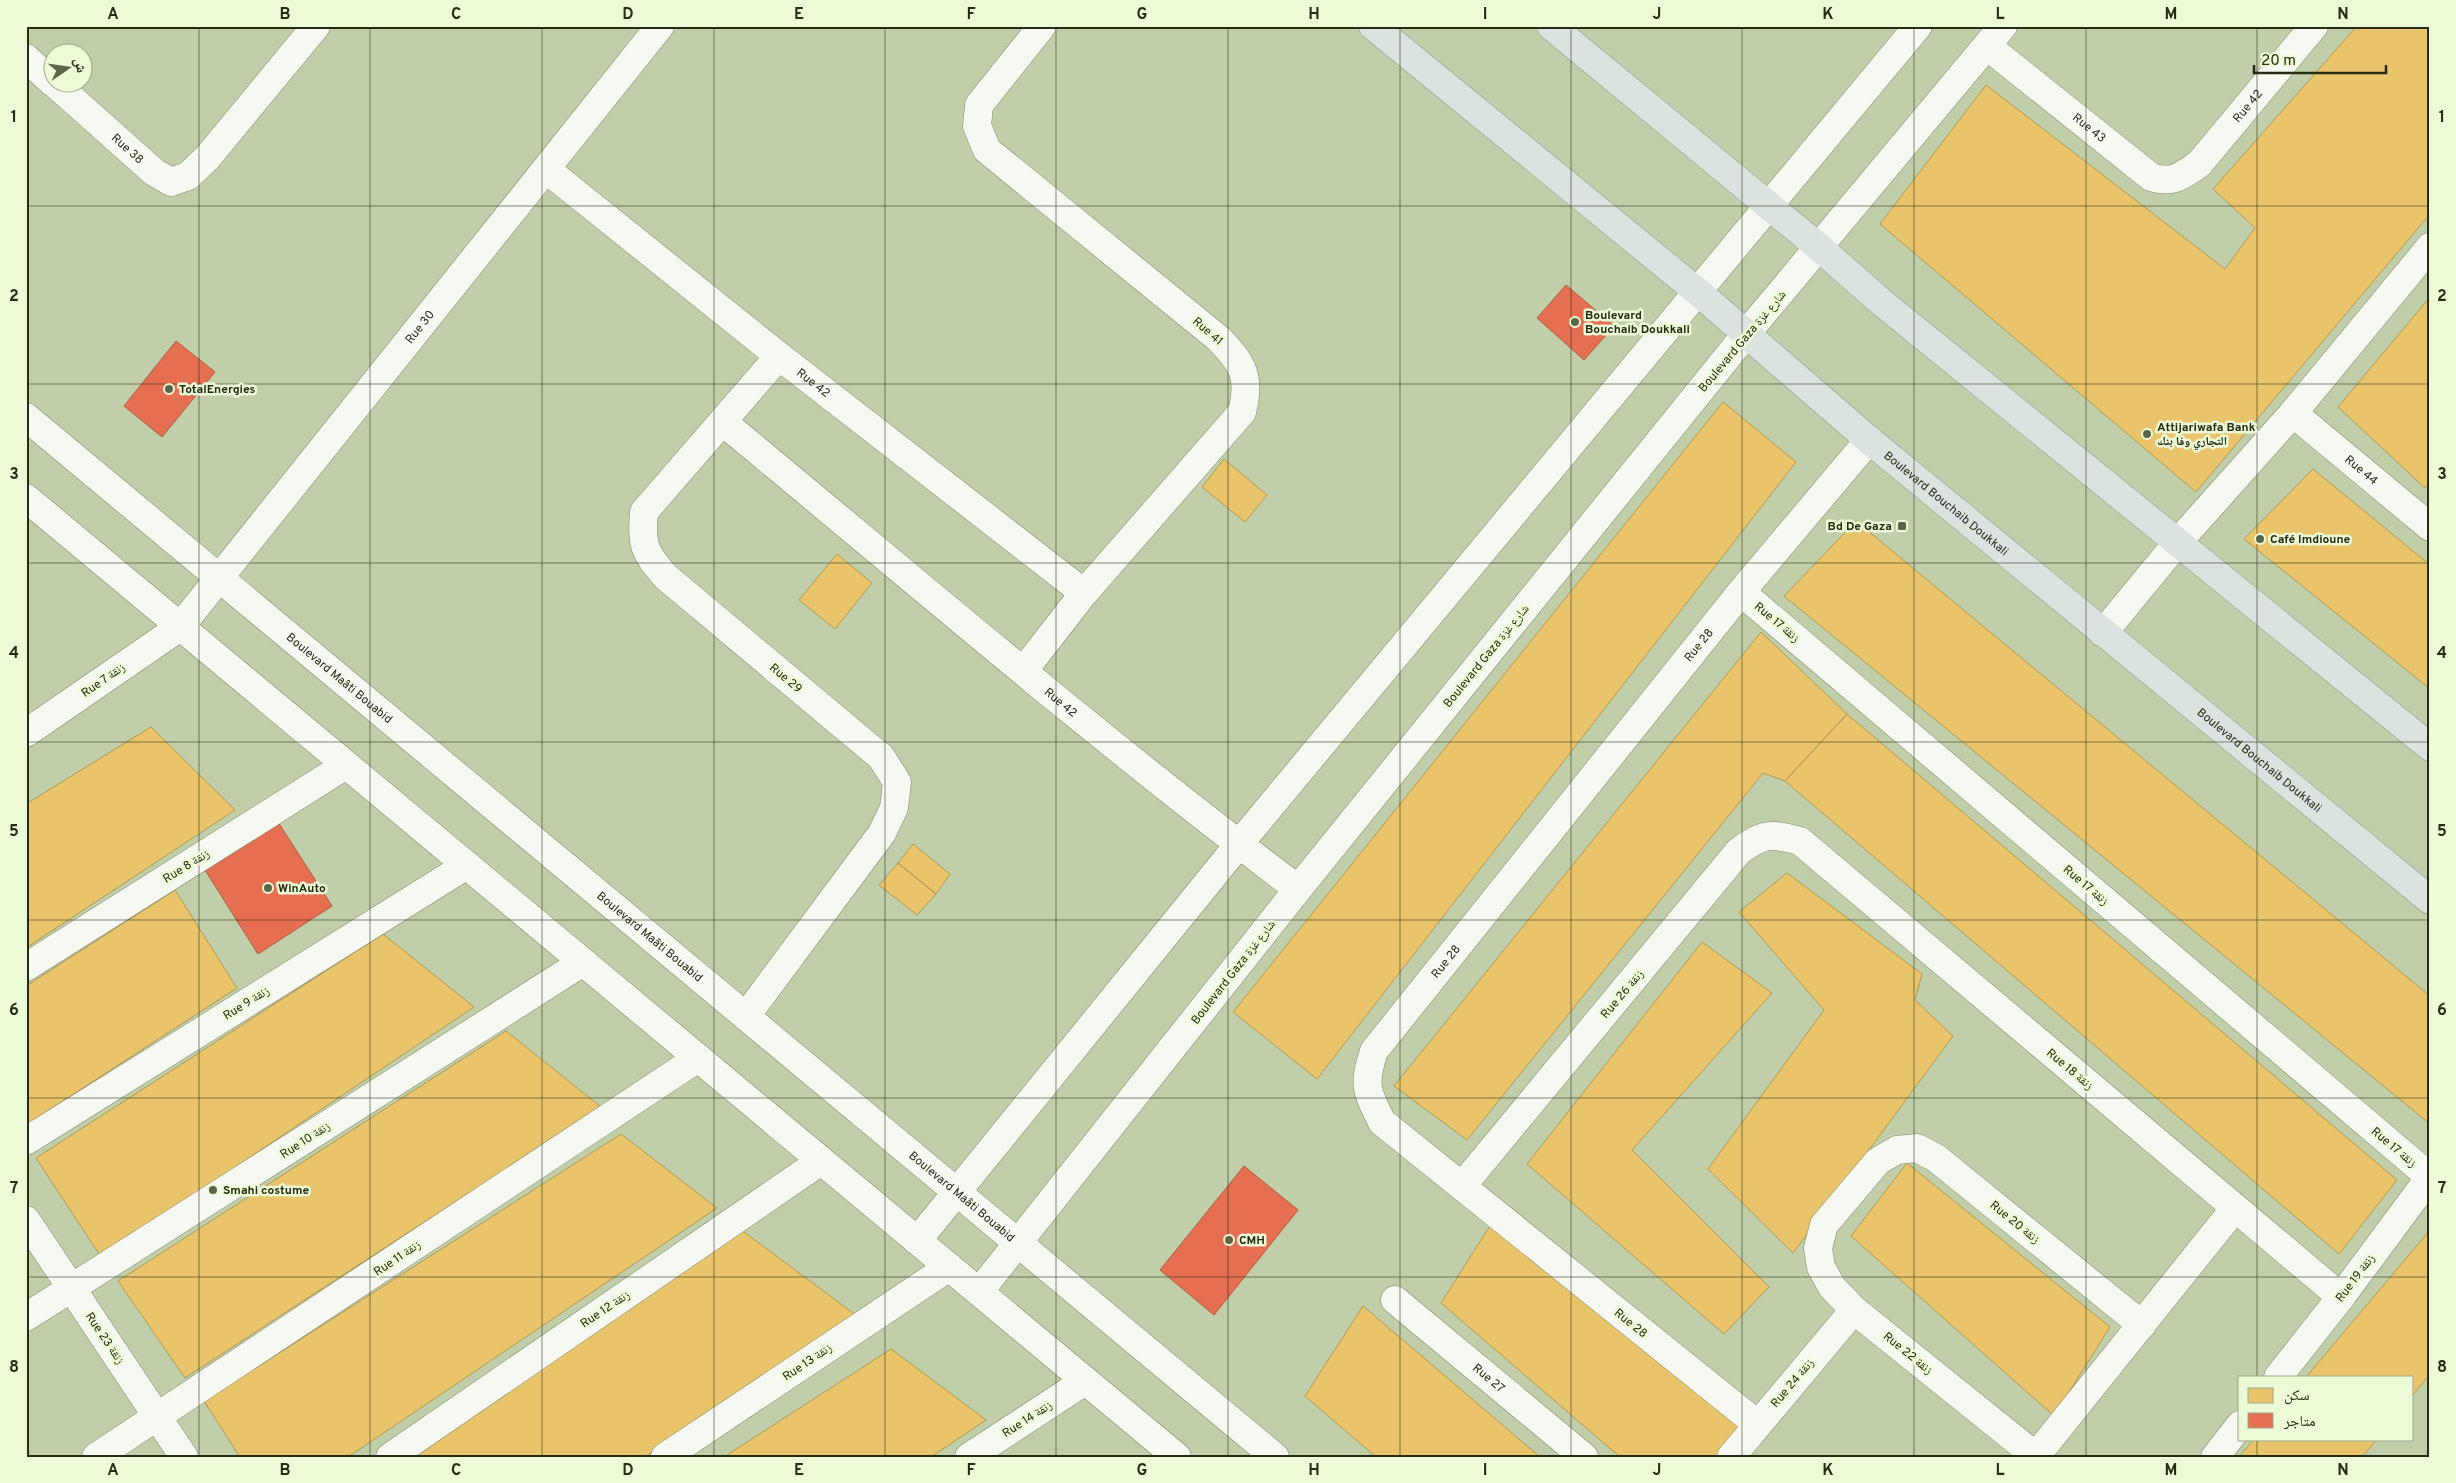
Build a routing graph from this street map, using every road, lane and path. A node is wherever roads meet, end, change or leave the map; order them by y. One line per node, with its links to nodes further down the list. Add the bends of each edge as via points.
1 (316, 26): 11 (street, Rue 38, via 207,158 188,176 171,182 154,172)
2 (660, 26): 13 (street, Rue 30)
3 (1042, 26): 29 (street, Rue 41, via 979,105 977,126 987,150 1219,339 1239,360 1245,379 1242,412)
4 (1373, 26): 17 (main road, Boulevard Bouchaib Doukkali)
5 (1551, 26): 14 (main road)
6 (1918, 26): 14 (street)
7 (2314, 26): 12 (street, Rue 42)
8 (1995, 36): 12 (street, Rue 43, via 2150,177 2165,181 2181,177); 16 (street, Boulevard Gaza شارع غزة)
9 (26, 58): 10 (street, Rue 38)
10 (42, 72)
11 (64, 92)
12 (2199, 164)
13 (547, 170): 19 (street, Rue 42); 27 (street, Rue 30)
14 (1768, 206): 16 (main road); 17 (street)
15 (2430, 247): 20 (street)
16 (1820, 248): 18 (street, Boulevard Gaza شارع غزة); 26 (main road, via 1880,301)
17 (1698, 292): 18 (main road, Boulevard Bouchaib Doukkali); 37 (street)
18 (1746, 334): 23 (main road, Boulevard Bouchaib Doukkali); 39 (street, Boulevard Gaza شارع غزة)
19 (779, 356): 22 (street, Rue 29); 29 (street, Rue 42)
20 (2292, 413): 25 (street, Rue 44); 26 (street)
21 (26, 417): 27 (street, Boulevard Maâti Bouabid)
22 (723, 422): 32 (street, Rue 42); 43 (street, Rue 29, via 644,512 642,538 650,560 666,578 881,756 897,782 894,808 882,833)
23 (1869, 440): 28 (street, Rue 28); 31 (main road, Boulevard Bouchaib Doukkali)
24 (28, 502): 30 (street)
25 (2430, 527)
26 (2178, 542): 31 (street); 34 (main road)
27 (219, 578): 30 (street, Rue 30); 43 (street, Boulevard Maâti Bouabid)
28 (1742, 592): 48 (street, Rue 17 زنقة); 49 (street, Rue 28, via 1374,1051 1366,1077 1370,1099 1382,1122)
29 (1084, 593): 32 (street, Rue 41)
30 (180, 626): 33 (street, Rue 7 زنقة); 35 (street)
31 (2103, 633): 40 (main road, Boulevard Bouchaib Doukkali)
32 (1024, 670): 37 (street, Rue 42)
33 (26, 733)
34 (2430, 747)
35 (346, 765): 38 (street); 42 (street, Rue 8 زنقة)
36 (1800, 841): 49 (street, Rue 26 زنقة, via 1776,835 1759,838 1740,851); 51 (street, Rue 18 زنقة)
37 (1239, 844): 39 (street, Rue 42); 50 (street)
38 (467, 865): 41 (street); 45 (street, Rue 9 زنقة)
39 (1298, 889): 54 (street, Boulevard Gaza شارع غزة)
40 (2430, 900)
41 (583, 962): 44 (street); 56 (street, Rue 10 زنقة)
42 (26, 966)
43 (746, 1016): 50 (street, Boulevard Maâti Bouabid)
44 (698, 1058): 46 (street); 65 (street, Rue 11 زنقة)
45 (26, 1141)
46 (821, 1161): 53 (street); 71 (street, Rue 12 زنقة)
47 (1878, 1161): 60 (street, Rue 22 زنقة, via 1824,1225 1818,1248 1821,1267 1832,1288); 62 (street, Rue 20 زنقة, via 1897,1150 1917,1148 1936,1158)
48 (2430, 1177): 58 (street, Rue 19 زنقة)
49 (1462, 1186): 66 (street, Rue 28)
50 (957, 1192): 53 (street); 54 (street, Boulevard Maâti Bouabid)
51 (2235, 1208): 58 (street, Rue 18 زنقة); 62 (street)
52 (26, 1220): 56 (street, Rue 23 زنقة)
53 (917, 1241): 55 (street)
54 (1018, 1243): 57 (street, Boulevard Gaza شارع غزة); 75 (street, Boulevard Maâti Bouabid)
55 (949, 1267): 57 (street); 72 (street, Rue 13 زنقة)
56 (72, 1288): 61 (street, Rue 10 زنقة); 65 (street, Rue 23 زنقة)
57 (979, 1292): 64 (street)
58 (2341, 1297): 63 (street, Rue 19 زنقة)
59 (1396, 1300): 76 (street, Rue 27)
60 (1854, 1310): 66 (street, Rue 24 زنقة); 68 (street, Rue 22 زنقة)
61 (26, 1317)
62 (2142, 1325): 68 (street)
63 (2279, 1376)
64 (1085, 1381): 73 (street, Rue 14 زنقة); 74 (street)
65 (158, 1417): 69 (street, Rue 11 زنقة); 70 (street, Rue 23 زنقة)
66 (1757, 1424): 77 (street, Rue 24 زنقة)
67 (2238, 1428): 78 (street)
68 (2037, 1456)
69 (96, 1457)
70 (184, 1457)
71 (390, 1457)
72 (665, 1457)
73 (969, 1457)
74 (1177, 1457)
75 (1275, 1457)
76 (1584, 1457)
77 (1731, 1457)
78 (2215, 1457)

